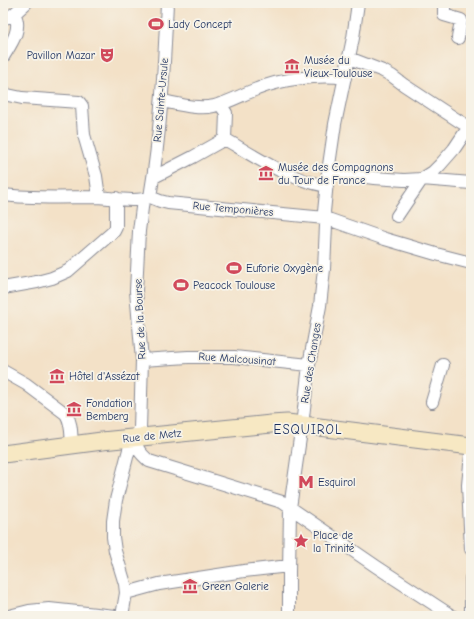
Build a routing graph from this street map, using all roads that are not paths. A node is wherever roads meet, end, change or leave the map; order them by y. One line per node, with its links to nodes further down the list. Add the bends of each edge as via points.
1 (26, 3): 5 (street)
2 (167, 3): 11 (street, Rue Sainte-Ursule)
3 (358, 3): 8 (street, Rue des Changes)
4 (444, 3): 6 (street, via 444,15 461,20)
5 (7, 15): 7 (street, via 17,21 17,29)
6 (458, 38)
7 (3, 57)
8 (349, 58): 9 (street, Rue des Changes); 13 (street, via 392,76)
9 (344, 78): 12 (street, via 310,77 278,81); 15 (street, Rue des Changes)
10 (3, 94): 21 (street, via 79,102 82,106 84,135 96,176)
11 (162, 101): 12 (street, via 201,107); 16 (street, Rue Sainte-Ursule)
12 (220, 104): 14 (street, via 226,113)
13 (471, 127): 17 (street, via 434,172)
14 (225, 139): 16 (street); 19 (street, via 281,172)
15 (328, 172): 17 (street, via 374,178); 19 (street, Rue des Changes)
16 (154, 177): 23 (street, Rue Sainte-Ursule)
17 (422, 179): 18 (street); 24 (street)
18 (471, 183)
19 (327, 186): 25 (street, Rue des Changes)
20 (3, 195): 21 (street, Rue Temponières)
21 (99, 198): 22 (street, Rue Temponières)
22 (116, 198): 23 (street, Rue Temponières); 27 (street, via 114,231 68,271 52,278)
23 (146, 199): 25 (street, Rue Temponières); 28 (street, Rue de la Bourse, via 139,231 136,291)
24 (397, 216)
25 (325, 218): 26 (street, Rue Temponières, via 385,239); 29 (street, Rue des Changes, via 320,306)
26 (471, 263)
27 (3, 288)
28 (142, 360): 29 (street, Rue Malcousinat, via 209,356); 34 (street, Rue de la Bourse, via 140,429)
29 (309, 365): 33 (street, Rue des Changes)
30 (443, 365): 32 (street)
31 (3, 371): 35 (street, via 26,384 66,414 71,424)
32 (432, 402)
33 (302, 425): 34 (street, Rue de Metz, via 272,424); 36 (street, Rue de Metz); 39 (street, Rue des Changes)
34 (135, 438): 35 (street, Rue de Metz); 39 (street, via 138,450 150,461 282,502); 43 (street, Rue de la Bourse, via 127,457 113,521 114,551)
35 (72, 445): 37 (street, Rue de Metz)
36 (471, 446)
37 (3, 454)
38 (471, 454): 40 (street, via 468,485)
39 (290, 508): 41 (street, Rue des Changes); 49 (street)
40 (471, 549)
41 (289, 566): 43 (street, via 159,584); 48 (street, Rue des Changes)
42 (471, 578): 44 (street)
43 (126, 593): 47 (street)
44 (470, 611): 50 (street)
45 (9, 616): 46 (street, via 49,609)
46 (115, 616)
47 (122, 616)
48 (289, 616)
49 (452, 616)
50 (471, 616)

